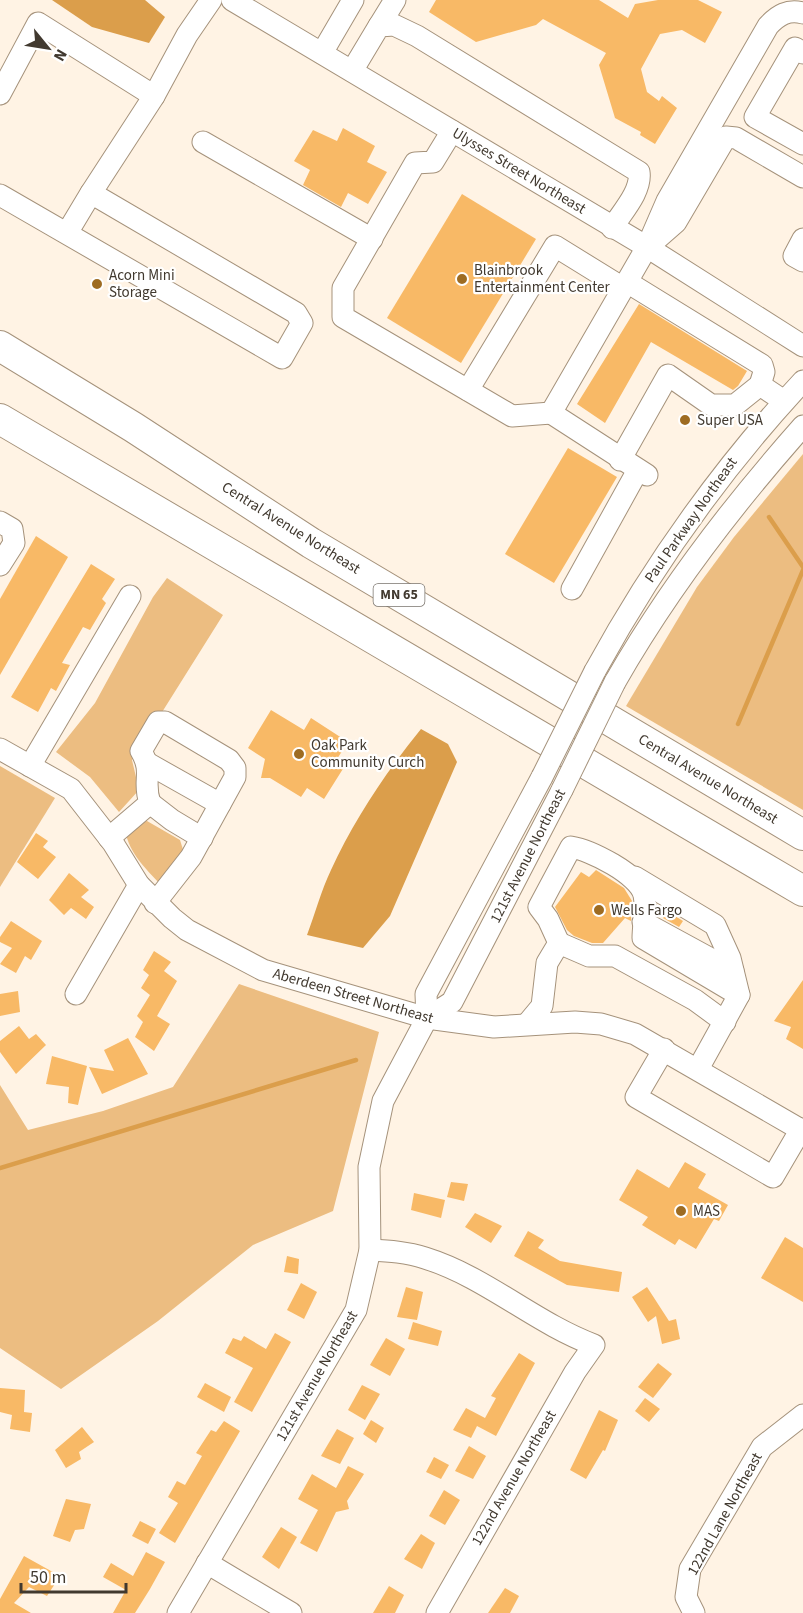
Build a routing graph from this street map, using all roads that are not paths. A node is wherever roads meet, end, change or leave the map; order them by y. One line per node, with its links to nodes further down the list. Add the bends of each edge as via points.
1 (212, 0): 11 (street, via 187,35)
2 (232, 0): 7 (street, Ulysses Street Northeast)
3 (353, 0): 7 (street)
4 (394, 0): 6 (street)
5 (803, 13): 22 (street, via 777,16 768,26 667,201)
6 (379, 26): 9 (street); 18 (street, via 404,28 639,172 636,189)
7 (322, 53): 9 (street, Ulysses Street Northeast)
8 (803, 53): 14 (street, via 795,48 755,117)
9 (352, 71): 12 (street, Ulysses Street Northeast)
10 (0, 94): 11 (street, via 38,23)
11 (154, 96): 16 (street)
12 (452, 131): 18 (street, Ulysses Street Northeast); 20 (street, via 433,162 415,163)
13 (203, 142): 20 (street)
14 (803, 144)
15 (803, 177): 22 (street, via 736,138 726,137 676,222)
16 (90, 193): 19 (street); 19 (street, via 296,313 302,324 282,358)
17 (0, 195): 19 (street)
18 (612, 228): 22 (street, Ulysses Street Northeast)
19 (67, 233)
20 (372, 239): 29 (street, via 343,288 343,317)
21 (803, 239): 23 (street, via 794,256)
22 (647, 247): 24 (street); 26 (street, Ulysses Street Northeast)
23 (803, 261)
24 (625, 285): 28 (street, via 762,365); 29 (street, via 555,246); 31 (street)
25 (0, 346): 46 (highway, Central Avenue Northeast / MN 65, via 311,543)
26 (803, 346)
27 (803, 381): 30 (street, Paul Parkway Northeast)
28 (760, 385): 30 (street); 34 (street, via 735,405 711,405 668,375)
29 (468, 390): 31 (street, via 512,416)
30 (784, 401): 39 (street, Paul Parkway Northeast, via 697,507 627,612)
31 (551, 413): 34 (street)
32 (0, 419): 51 (highway)
33 (803, 426): 40 (street, Paul Parkway Northeast, via 683,573)
34 (620, 460): 37 (street, via 643,472)
35 (0, 522): 36 (street, via 12,529 14,543)
36 (0, 565)
37 (572, 589)
38 (130, 596): 43 (street)
39 (596, 671): 57 (street, 121st Avenue Northeast, bridge, via 426,994)
40 (615, 682): 57 (street, 121st Avenue Northeast, bridge, via 452,1002)
41 (0, 749): 43 (street, Aberdeen Street Northeast)
42 (149, 764): 44 (street, via 146,792); 45 (street); 45 (street, via 141,751 158,722 165,722 229,760 235,768)
43 (30, 766): 47 (street, Aberdeen Street Northeast, via 71,789)
44 (150, 803): 47 (street); 48 (street)
45 (220, 804): 48 (street)
46 (803, 835)
47 (110, 838): 50 (street, Aberdeen Street Northeast)
48 (202, 838): 52 (street)
49 (629, 874): 53 (street); 54 (street, via 586,849 571,847 539,907); 55 (street, via 715,925)
50 (139, 885): 52 (street, Aberdeen Street Northeast); 56 (street)
51 (803, 891)
52 (155, 903): 57 (street, Aberdeen Street Northeast, via 187,930 263,970)
53 (643, 914): 55 (street); 55 (street, via 643,938)
54 (559, 943): 58 (street, via 588,957 615,956 695,1000); 59 (street, via 547,963 542,1006)
55 (731, 968): 58 (street)
56 (76, 994)
57 (427, 1018): 59 (street, Aberdeen Street Northeast, via 494,1027); 63 (street, 121st Avenue Northeast, via 383,1101 376,1126 369,1167)
58 (725, 1022): 61 (street)
59 (527, 1024): 60 (street, Aberdeen Street Northeast, via 601,1024)
60 (664, 1049): 61 (street, Aberdeen Street Northeast); 62 (street, via 636,1097 774,1177)
61 (698, 1069): 62 (street, Aberdeen Street Northeast)
62 (802, 1130)
63 (370, 1250): 65 (street, 121st Avenue Northeast, via 359,1302 343,1335); 69 (street, 122nd Avenue Northeast, via 401,1252 445,1265 564,1334 594,1345)
64 (801, 1420): 66 (street, 122nd Lane Northeast, via 767,1442 752,1461 690,1569)
65 (207, 1563): 67 (street, 121st Avenue Northeast); 68 (street)
66 (690, 1605)
67 (178, 1613)
68 (291, 1613)
69 (437, 1613)

